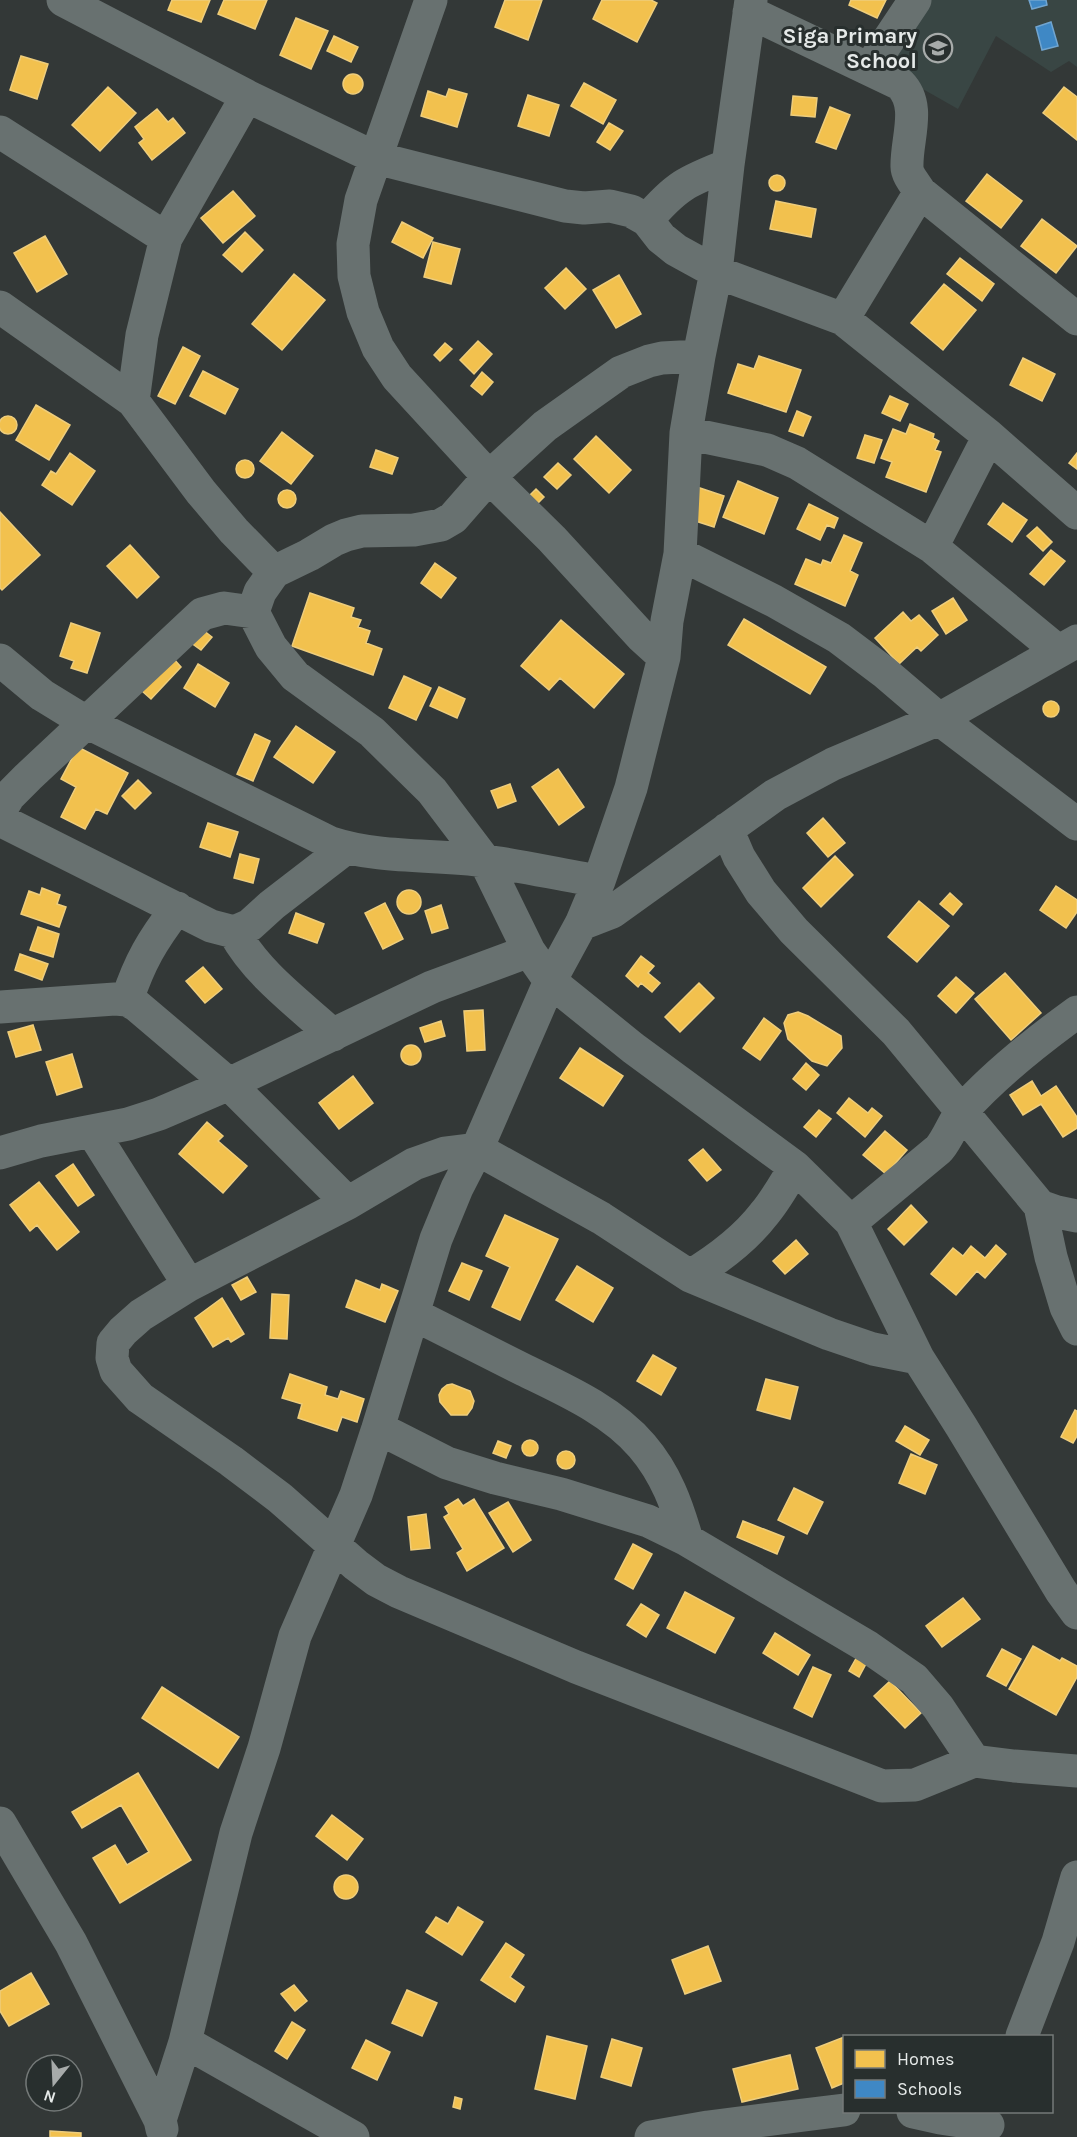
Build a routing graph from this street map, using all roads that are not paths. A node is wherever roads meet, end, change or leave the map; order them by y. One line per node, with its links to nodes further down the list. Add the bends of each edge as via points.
1 (63, 0): 6 (street)
2 (431, 0): 8 (street)
3 (915, 0): 5 (street)
4 (750, 6): 5 (street); 9 (street)
5 (869, 69): 10 (street, via 900,84 909,93 912,110 907,169)
6 (247, 96): 8 (street); 12 (street)
7 (0, 132): 12 (street)
8 (376, 158): 11 (street, via 564,206 622,208); 21 (street, via 360,200 353,244 354,276 363,312 378,348 397,377)
9 (728, 165): 11 (street, via 678,187); 13 (street)
10 (920, 192): 15 (street); 16 (street)
11 (647, 220): 13 (street, via 676,250)
12 (166, 238): 18 (street, via 142,335)
13 (716, 272): 15 (street); 17 (street)
14 (0, 307): 18 (street)
15 (843, 319): 20 (street)
16 (1077, 319)
17 (699, 356): 19 (street); 21 (street, via 655,360 621,372 545,426)
18 (133, 401): 25 (street, via 201,492)
19 (686, 433): 23 (street, via 767,450 797,463); 24 (street)
20 (989, 436): 22 (street); 23 (street)
21 (489, 477): 25 (street, via 453,518 441,525 346,535); 28 (street)
22 (1077, 513)
23 (932, 547): 27 (street)
24 (680, 554): 28 (street); 30 (street, via 839,638)
25 (274, 572): 26 (street, via 260,592)
26 (253, 612): 31 (street, via 224,608 202,614); 36 (street, via 281,662 372,732 405,764 432,791)
27 (1068, 646): 30 (street)
28 (664, 657): 37 (street, via 631,788)
29 (0, 660): 31 (street, via 42,695)
30 (939, 719): 33 (street); 34 (street, via 833,764 775,795)
31 (86, 722): 32 (street); 35 (street)
32 (2, 805): 38 (street)
33 (1077, 824)
34 (727, 829): 39 (street, via 612,912); 48 (street, via 739,857 768,900 896,1032)
35 (346, 848): 36 (street); 40 (street, via 250,925)
36 (485, 861): 37 (street); 41 (street)
37 (599, 881): 39 (street)
38 (177, 908): 40 (street, via 211,926); 43 (street, via 143,958)
39 (581, 924): 42 (street)
40 (234, 932): 46 (street, via 264,973)
41 (529, 951): 42 (street); 46 (street, via 432,987)
42 (550, 981): 50 (street); 52 (street, via 633,1048)
43 (127, 1000): 44 (street); 47 (street)
44 (0, 1007)
45 (1077, 1012): 48 (street)
46 (333, 1035): 47 (street)
47 (229, 1084): 49 (street, via 159,1114); 53 (street)
48 (961, 1111): 54 (street); 56 (street, via 939,1149)
49 (92, 1131): 51 (street); 58 (street)
50 (477, 1149): 53 (street, via 445,1153 414,1164); 57 (street, via 602,1218); 59 (street, via 436,1239)
51 (0, 1153)
52 (795, 1167): 56 (street); 57 (street, via 764,1214 739,1241)
53 (348, 1203): 58 (street)
54 (1041, 1206): 55 (street); 60 (street, via 1051,1257)
55 (1077, 1216)
56 (851, 1222): 61 (street)
57 (690, 1276): 61 (street, via 829,1334 873,1349)
58 (189, 1285): 64 (street, via 123,1330 113,1343 116,1371 140,1398 272,1492)
59 (413, 1314): 62 (street); 63 (street, via 586,1401 618,1425 642,1445 659,1469 674,1495)
60 (1077, 1329)
61 (918, 1358): 65 (street)
62 (378, 1428): 63 (street, via 447,1463 648,1521); 64 (street, via 356,1495)
63 (687, 1540): 66 (street, via 868,1647 914,1679)
64 (333, 1545): 66 (street, via 376,1580 399,1592 576,1668 882,1786 915,1785); 71 (street, via 295,1636 236,1833)
65 (1077, 1613)
66 (974, 1761): 67 (street)
67 (1077, 1771)
68 (0, 1823): 75 (street, via 70,1943)
69 (1077, 1877): 70 (street, via 1058,1942)
70 (1023, 2035)
71 (185, 2042): 75 (street); 76 (street)
72 (843, 2109): 77 (street)
73 (918, 2113): 74 (street)
74 (988, 2125)
75 (162, 2128)
76 (354, 2137)
77 (651, 2137)

